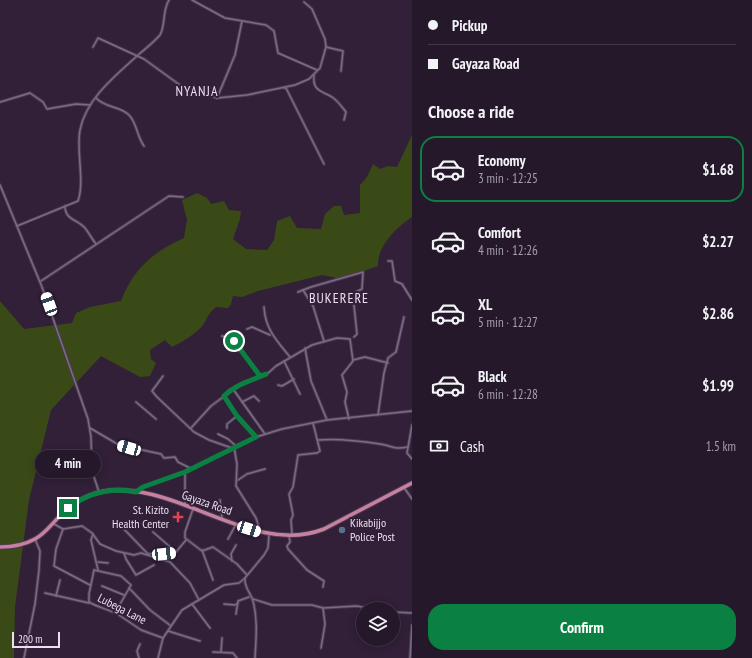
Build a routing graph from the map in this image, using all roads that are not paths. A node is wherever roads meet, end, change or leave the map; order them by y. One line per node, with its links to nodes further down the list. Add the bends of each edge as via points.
1 (169, 0): 7 (street, via 164,9 160,35)
2 (192, 0): 4 (street, via 219,15)
3 (304, 2): 6 (street, via 312,9 325,37)
4 (242, 21): 8 (street, via 266,25 274,31 278,53); 13 (street, via 235,55)
5 (93, 47): 7 (street, via 98,38)
6 (326, 47): 8 (street, via 322,65); 9 (street, via 343,51)
7 (137, 56): 12 (street); 13 (street, via 180,86)
8 (317, 70): 10 (street)
9 (341, 71)
10 (314, 75): 11 (street, via 298,84); 16 (street, via 313,82 317,90 333,98 344,109)
11 (282, 87): 13 (street, via 247,95); 18 (street, via 286,88)
12 (96, 98): 15 (street); 17 (street, via 102,104 129,114)
13 (217, 98)
14 (0, 102): 15 (street, via 30,93 43,102 47,109 76,104)
15 (90, 105): 21 (street, via 79,139 79,199)
16 (344, 120)
17 (144, 146)
18 (324, 164)
19 (0, 185): 22 (street)
20 (183, 196): 23 (street, via 169,196)
21 (65, 206): 22 (street); 23 (street, via 70,218 84,228)
22 (17, 226): 25 (street)
23 (96, 244): 25 (street)
24 (388, 261): 28 (street, via 392,261 395,282 402,284)
25 (40, 281): 59 (street)
26 (303, 290): 27 (street); 34 (street, via 363,272 362,289 353,296 357,334); 35 (street, via 313,306)
27 (298, 292)
28 (412, 300)
29 (264, 307): 33 (street, via 264,316)
30 (404, 317): 40 (street, via 396,352 388,358)
31 (247, 329): 33 (street, via 252,327)
32 (222, 336): 41 (street, via 230,338 260,376)
33 (272, 336): 37 (street)
34 (354, 337)
35 (324, 341): 36 (street); 39 (street, via 349,338 352,342)
36 (305, 348): 37 (street); 56 (street, via 311,380)
37 (290, 357): 38 (street)
38 (284, 361): 41 (street); 43 (street)
39 (352, 361): 40 (street, via 365,357); 55 (street, via 342,375 347,392)
40 (388, 363): 52 (street, via 384,373)
41 (266, 374): 45 (street)
42 (163, 376): 60 (street, via 153,392)
43 (294, 379): 44 (street, via 282,386); 46 (street)
44 (278, 385)
45 (233, 389): 47 (street); 50 (street)
46 (300, 394)
47 (224, 396): 53 (street); 60 (street)
48 (259, 401): 50 (street, via 254,396)
49 (136, 402): 54 (street)
50 (242, 402): 63 (street)
51 (412, 411): 52 (street)
52 (378, 415): 55 (street)
53 (237, 416): 61 (street, via 227,424); 64 (street)
54 (156, 419)
55 (349, 419): 56 (street)
56 (327, 420): 57 (street)
57 (313, 423): 63 (street); 65 (street)
58 (412, 425): 67 (street)
59 (90, 428): 69 (street, via 119,445 161,454 164,458 175,457 179,462); 75 (street, via 92,471)
60 (191, 428): 66 (street, via 206,438)
61 (227, 428)
62 (218, 434): 66 (street, via 228,439)
63 (265, 434): 64 (street)
64 (256, 437): 66 (street)
65 (318, 440): 67 (street, via 382,444 393,449); 90 (street, via 319,452 298,455 289,492 293,515)
66 (234, 447): 69 (street); 72 (street)
67 (408, 447): 68 (street, via 407,455)
68 (412, 459)
69 (192, 468): 71 (street)
70 (265, 470): 72 (street, via 247,474)
71 (185, 472): 76 (street); 79 (street)
72 (237, 481): 87 (street, via 236,486 256,518)
73 (412, 483): 74 (main road, Gayaza Road)
74 (403, 487): 77 (street); 90 (main road, Gayaza Road, via 324,529 311,534)
75 (99, 492): 76 (main road, Gayaza Road); 82 (main road, Gayaza Road, via 75,503)
76 (136, 492): 79 (main road, Gayaza Road)
77 (412, 499)
78 (220, 500): 81 (street)
79 (184, 506): 80 (main road, Gayaza Road)
80 (194, 508): 81 (main road, Gayaza Road); 93 (street, via 184,535)
81 (222, 518): 83 (main road, Gayaza Road)
82 (52, 523): 85 (street); 91 (main road, Gayaza Road)
83 (236, 524): 87 (main road, Gayaza Road); 92 (street)
84 (121, 526): 99 (street)
85 (63, 529): 88 (street, via 80,526); 109 (street, via 56,549 54,566)
86 (153, 532): 97 (street)
87 (260, 532): 89 (main road, Gayaza Road)
88 (93, 534): 98 (street, via 100,544); 101 (street, via 92,544)
89 (269, 534): 90 (main road, Gayaza Road); 105 (street, via 268,548)
90 (291, 536): 111 (street, via 288,549 307,570 324,581)
91 (35, 539): 95 (main road, Gayaza Road); 140 (street, via 40,551 39,570)
92 (228, 539)
93 (187, 540): 96 (street); 97 (street)
94 (236, 545): 100 (street, via 231,554)
95 (3, 547)
96 (202, 550): 100 (street, via 213,547); 108 (street)
97 (176, 552): 99 (street)
98 (124, 553): 99 (street); 103 (street, via 136,576)
99 (147, 554): 118 (street, via 170,562 190,583)
100 (232, 561): 105 (street)
101 (98, 562): 102 (street); 104 (street)
102 (108, 563)
103 (154, 565)
104 (98, 570): 109 (street, via 93,570); 112 (street, via 121,576 130,584)
105 (247, 575): 106 (street)
106 (245, 578): 117 (street, via 245,586); 118 (street, via 239,583 224,584)
107 (60, 580): 115 (street)
108 (213, 580)
109 (90, 585): 120 (street, Lubega Lane, via 88,599)
110 (102, 586): 114 (street)
111 (323, 587)
112 (129, 588): 114 (street); 130 (street, via 150,610)
113 (45, 594): 115 (street)
114 (124, 595): 126 (street)
115 (56, 596): 120 (street)
116 (249, 597): 119 (street, via 240,599)
117 (253, 599): 124 (street, via 272,605 312,605); 144 (street, via 256,620)
118 (199, 600): 121 (street)
119 (238, 603): 122 (street); 128 (street)
120 (91, 604): 126 (street, Lubega Lane)
121 (192, 604): 130 (street, via 182,610); 131 (street)
122 (224, 604)
123 (356, 606): 124 (street)
124 (323, 608): 137 (street, via 325,624)
125 (400, 612): 127 (street)
126 (115, 613): 133 (street, Lubega Lane, via 141,630)
127 (412, 613)
128 (236, 614)
129 (412, 625): 145 (street)
130 (171, 626): 132 (street)
131 (210, 628)
132 (168, 631): 133 (street); 135 (street)
133 (163, 638): 142 (street)
134 (222, 638): 139 (street)
135 (200, 641)
136 (140, 644): 141 (street, via 137,650)
137 (321, 648)
138 (213, 652): 139 (street)
139 (221, 652): 143 (street, via 234,653)
140 (24, 658)
141 (139, 658)
142 (158, 658)
143 (237, 658)
144 (255, 658)
145 (410, 658)

